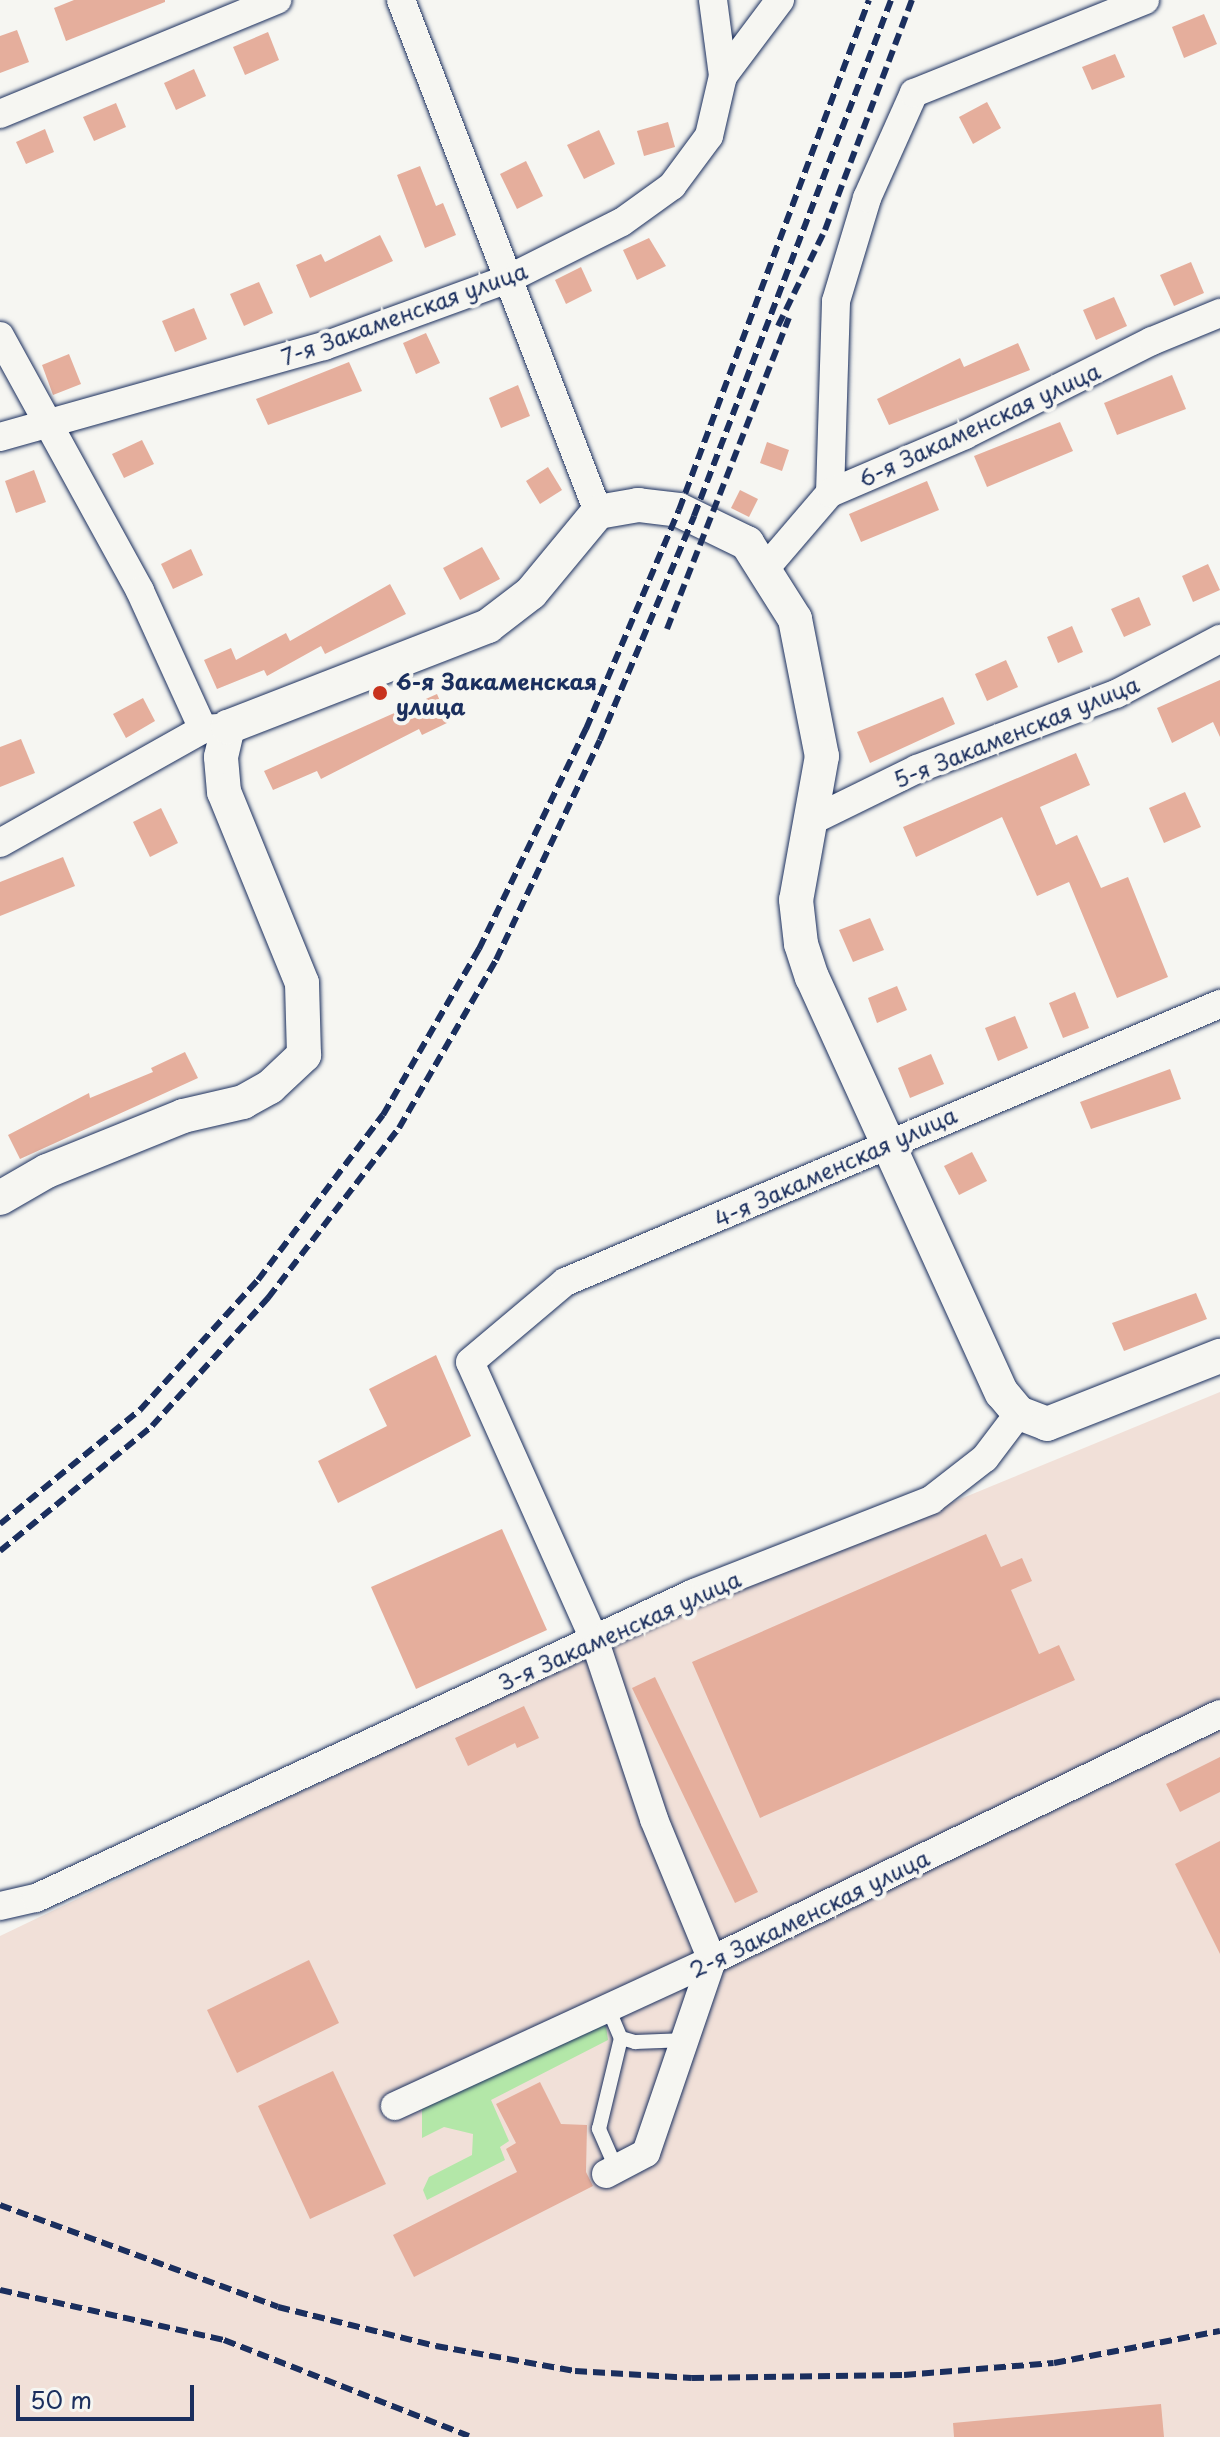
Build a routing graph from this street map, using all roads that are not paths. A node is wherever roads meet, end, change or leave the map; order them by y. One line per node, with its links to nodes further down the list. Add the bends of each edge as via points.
1 (277, 0): 7 (street)
2 (401, 0): 8 (street)
3 (713, 0): 6 (street)
4 (780, 0): 6 (street)
5 (1145, 0): 13 (street, via 914,93 867,198 836,301)
6 (723, 76): 8 (street, 7-я Закаменская улица, via 709,136 672,186 622,222)
7 (0, 114)
8 (508, 279): 11 (street, 7-я Закаменская улица, via 324,346); 14 (street)
9 (1220, 313): 13 (street, 6-я Закаменская улица)
10 (0, 336): 11 (street)
11 (46, 422): 12 (street, 7-я Закаменская улица); 17 (street)
12 (0, 437)
13 (830, 493): 15 (street, 6-я Закаменская улица)
14 (598, 512): 15 (street, via 638,505 679,510 747,543); 17 (street, via 531,593 488,626)
15 (764, 570): 18 (street, via 795,619 822,756)
16 (1220, 639): 18 (street, 5-я Закаменская улица, via 1116,694 917,769)
17 (215, 728): 19 (street); 22 (street, via 224,792 302,983 304,1055 270,1087 243,1102 183,1116 47,1171)
18 (811, 821): 21 (street, via 796,900 801,944)
19 (0, 843)
20 (1220, 1004): 21 (street, 4-я Закаменская улица)
21 (886, 1141): 24 (street, via 1002,1393); 25 (street, 4-я Закаменская улица, via 827,1172 565,1282 470,1362)
22 (0, 1198)
23 (1220, 1356): 24 (street, via 1073,1417 1047,1424)
24 (1019, 1413): 25 (street, 3-я Закаменская улица, via 985,1458 931,1500 694,1593)
25 (594, 1639): 27 (street, 3-я Закаменская улица, via 36,1898); 28 (street, via 654,1819)
26 (1220, 1714): 28 (street, 2-я Закаменская улица)
27 (0, 1906)
28 (712, 1960): 29 (street, 2-я Закаменская улица); 31 (street)
29 (608, 2008): 30 (lane); 32 (street, 2-я Закаменская улица)
30 (621, 2038): 31 (lane); 33 (lane, via 599,2129)
31 (687, 2040): 33 (street, via 646,2153)
32 (395, 2106)
33 (611, 2171)

